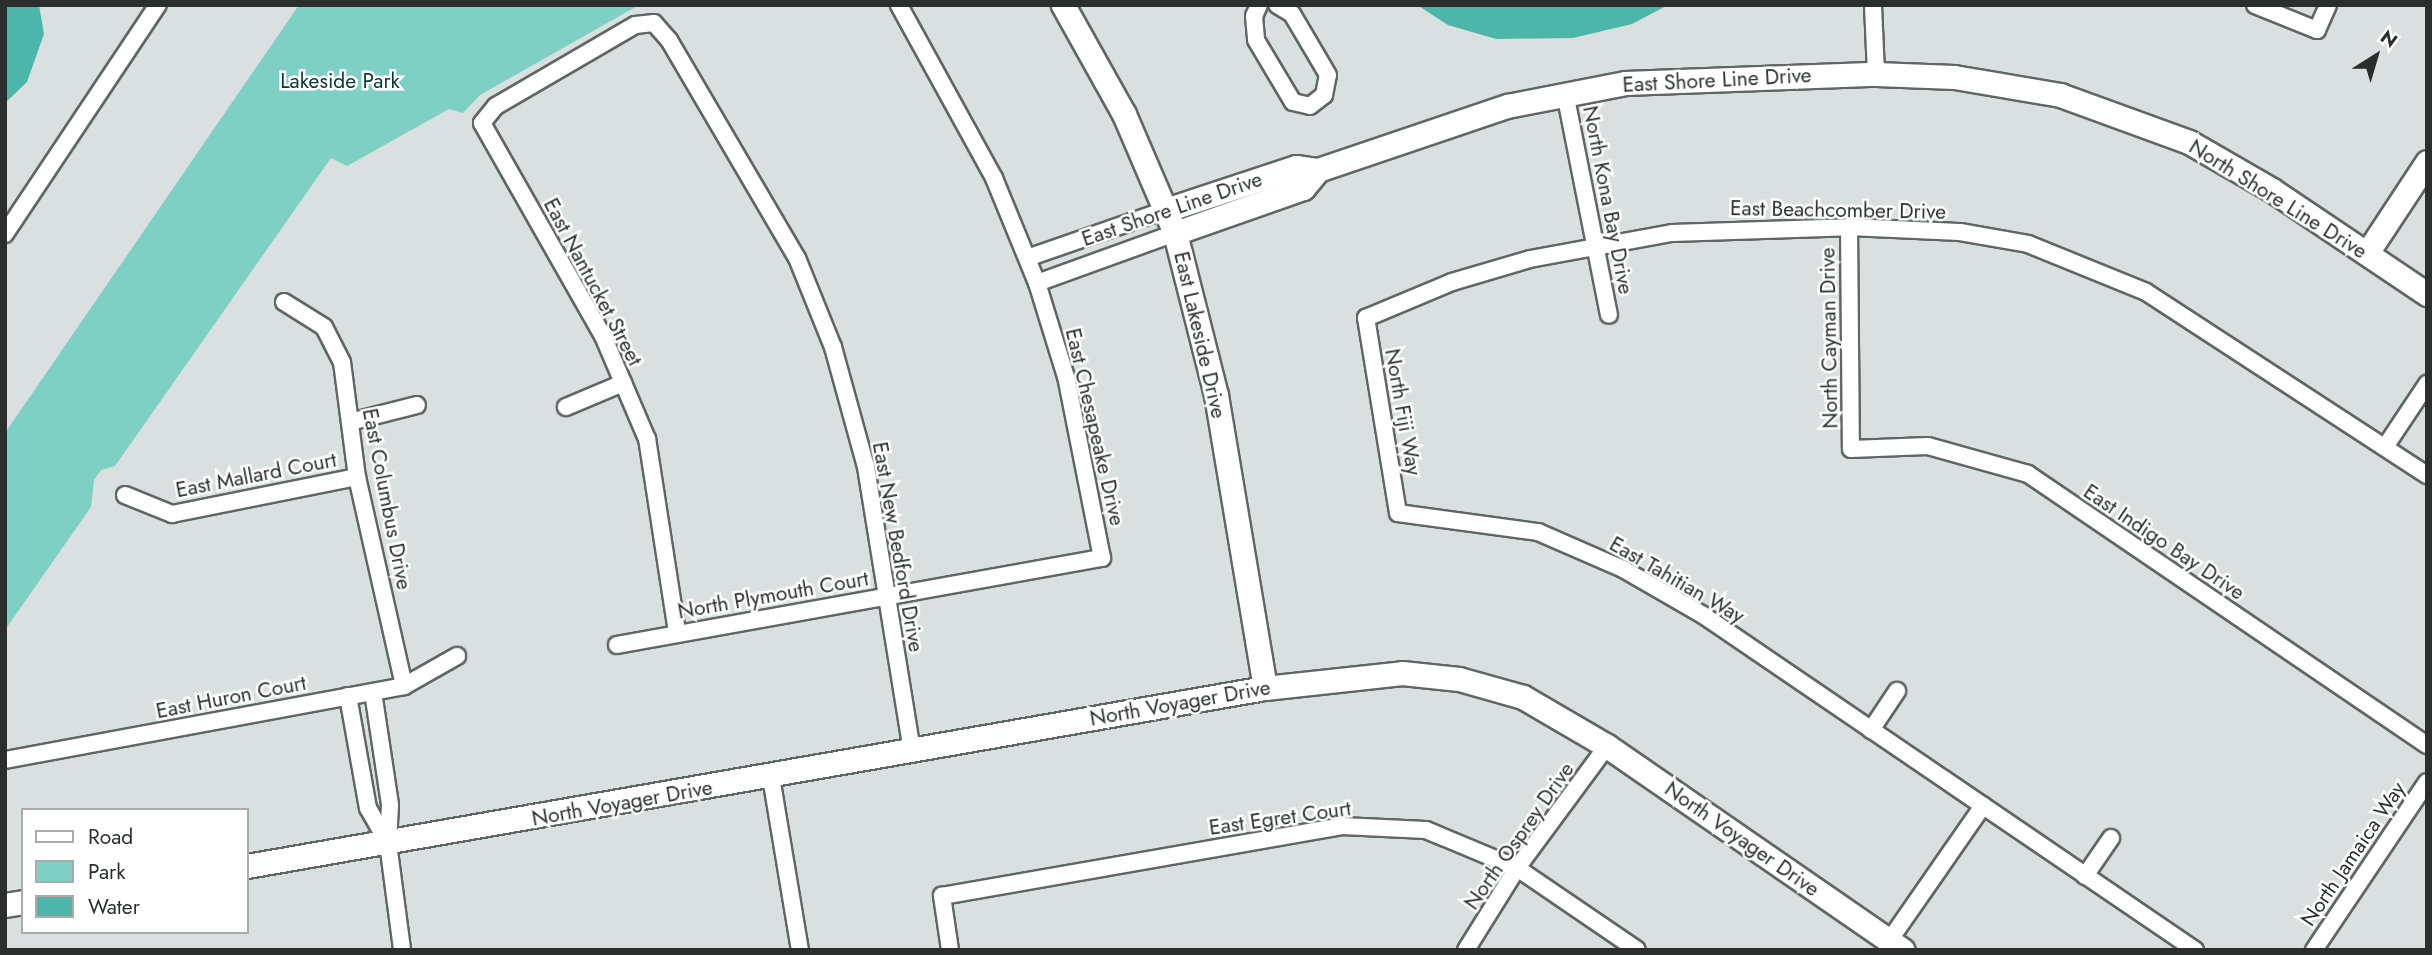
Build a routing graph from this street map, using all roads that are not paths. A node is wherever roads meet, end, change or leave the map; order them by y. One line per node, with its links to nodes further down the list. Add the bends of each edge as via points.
1 (158, 5): 17 (street)
2 (899, 5): 20 (street, East Chesapeake Drive, via 994,178)
3 (1063, 5): 14 (street, East Lakeside Drive, via 1101,68)
4 (1259, 5): 5 (street, via 1254,16 1255,40 1293,102 1310,106 1324,95 1328,75 1292,14)
5 (1277, 5)
6 (1873, 5): 10 (street)
7 (2255, 5): 8 (street, via 2317,30)
8 (2328, 5)
9 (654, 23): 26 (street, East Nantucket Street, via 635,25 600,45 496,106 482,123 603,336); 38 (street, East New Bedford Drive, via 669,40 797,258 823,322 866,467)
10 (1876, 74): 11 (street, East Shore Line Drive, via 1670,79); 19 (street, North Shore Line Drive, via 2023,87 2143,123 2227,162)
11 (1565, 93): 13 (street, East Shore Line Drive, via 1507,106); 18 (street, North Kona Bay Drive)
12 (2427, 162): 19 (street)
13 (1318, 170): 14 (street, East Shore Line Drive, via 1296,167); 16 (street, East Shore Line Drive, via 1303,188)
14 (1167, 211): 16 (street, East Lakeside Drive); 20 (street, East Shore Line Drive)
15 (1849, 227): 18 (street, East Beachcomber Drive, via 1672,233); 31 (street, East Beachcomber Drive, via 1960,232 2028,243 2085,263 2206,327); 32 (street, North Cayman Drive)
16 (1175, 233): 21 (street, East Shore Line Drive); 43 (street, East Lakeside Drive, via 1216,395)
17 (5, 234)
18 (1593, 246): 24 (street, North Kona Bay Drive); 25 (street, East Beachcomber Drive, via 1452,282)
19 (2367, 253): 22 (street, North Shore Line Drive)
20 (1027, 258): 21 (street, East Chesapeake Drive)
21 (1037, 283): 37 (street, East Chesapeake Drive, via 1066,377)
22 (2427, 294)
23 (284, 302): 30 (street, East Columbus Drive, via 324,327 342,362)
24 (1609, 315)
25 (1366, 318): 36 (street, North Fiji Way)
26 (623, 383): 29 (street); 39 (street, East Nantucket Street, via 647,439)
27 (2427, 384): 31 (street)
28 (417, 405): 30 (street, East Mallard Court)
29 (566, 407)
30 (350, 422): 34 (street, East Columbus Drive)
31 (2385, 447): 33 (street, East Beachcomber Drive)
32 (1851, 449): 48 (street, East Indigo Bay Drive, via 1928,446 2028,474)
33 (2427, 475)
34 (357, 477): 35 (street, East Mallard Court, via 172,514); 42 (street, East Columbus Drive)
35 (125, 495)
36 (1398, 513): 47 (street, East Tahitian Way, via 1538,532 1623,569 1703,615)
37 (1102, 558): 38 (street, North Plymouth Court)
38 (886, 597): 39 (street, North Plymouth Court); 50 (street, East New Bedford Drive)
39 (677, 632): 40 (street, North Plymouth Court)
40 (617, 645)
41 (457, 656): 42 (street, East Huron Court)
42 (404, 686): 45 (street, East Huron Court)
43 (1265, 688): 49 (street, North Voyager Drive, via 1402,673 1459,679 1523,697); 50 (street, North Voyager Drive)
44 (1897, 691): 47 (street)
45 (373, 692): 46 (street, East Huron Court); 56 (street, via 390,805)
46 (348, 696): 51 (street, East Huron Court); 56 (street, via 368,808)
47 (1871, 730): 54 (street, East Tahitian Way)
48 (2427, 745)
49 (1607, 746): 58 (street, North Osprey Drive); 60 (street, North Voyager Drive)
50 (912, 750): 52 (street, North Voyager Drive)
51 (5, 760)
52 (771, 777): 56 (street, North Voyager Drive); 62 (street)
53 (2427, 782): 67 (street, North Jamaica Way)
54 (1983, 806): 59 (street, East Tahitian Way); 60 (street)
55 (2110, 838): 59 (street)
56 (387, 843): 57 (street, North Voyager Drive); 61 (street)
57 (248, 866)
58 (1517, 868): 63 (street, East Egret Court, via 1426,830 1342,826 942,896); 64 (street, North Osprey Drive); 65 (street, East Egret Court)
59 (2085, 876): 66 (street, East Tahitian Way)
60 (1896, 945)
61 (402, 950)
62 (800, 950)
63 (950, 950)
64 (1466, 950)
65 (1637, 950)
66 (2195, 950)
67 (2314, 950)

